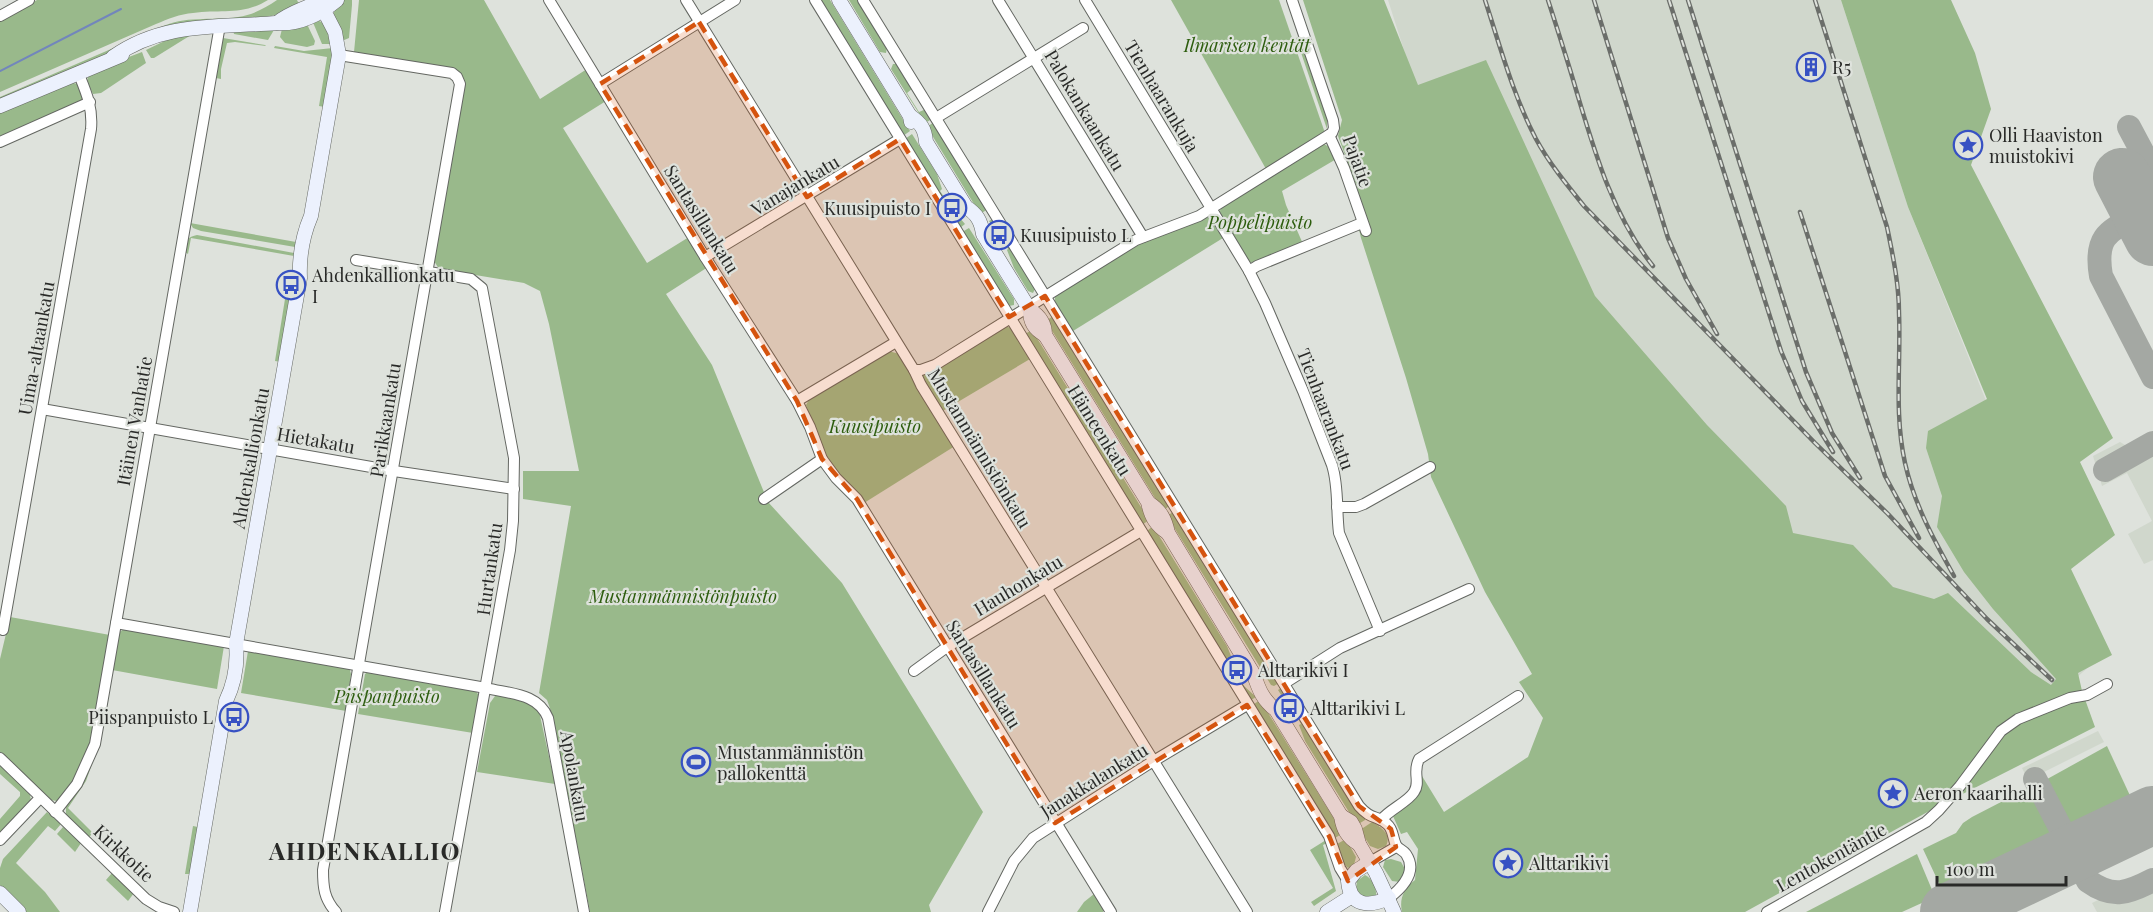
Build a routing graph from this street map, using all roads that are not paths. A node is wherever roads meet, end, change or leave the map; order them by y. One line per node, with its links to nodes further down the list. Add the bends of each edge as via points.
1 (29, 0): 13 (street)
2 (337, 0): 12 (street)
3 (549, 0): 22 (street, Santasillankatu)
4 (686, 0): 14 (street, Mustanmännistönkatu)
5 (735, 0): 14 (street)
6 (815, 0): 27 (street, Hämeenkatu)
7 (839, 0): 20 (street, Hämeenkatu)
8 (863, 0): 17 (street, Hämeenkatu)
9 (998, 0): 19 (street, Palokankaankatu)
10 (1085, 0): 30 (street, Tienhaarankuja)
11 (1292, 0): 26 (street, Pajatie, via 1333,120 1334,128)
12 (321, 4): 15 (street, via 287,15 277,23); 18 (street, Ahdenkallionkatu, via 335,32)
13 (0, 16)
14 (699, 22): 22 (street); 29 (street, Mustanmännistönkatu)
15 (219, 25): 21 (street, via 166,33 152,44); 43 (street, Itäinen Vanhatie)
16 (1083, 28): 19 (street)
17 (896, 54): 20 (street); 25 (street, Hämeenkatu)
18 (339, 55): 34 (street, Parikkaankatu, via 452,73 460,84); 44 (street, Ahdenkallionkatu, via 311,216 312,237 300,278)
19 (1034, 58): 25 (street); 31 (street, Palokankaankatu)
20 (879, 65): 37 (street, Hämeenkatu, via 910,116 919,122 926,142 966,207 975,213 983,234)
21 (78, 72): 23 (street, Uima-altaankatu); 24 (street)
22 (600, 84): 32 (street, Santasillankatu)
23 (90, 102): 28 (street); 42 (street, Uima-altaankatu, via 91,129)
24 (0, 106)
25 (936, 118): 36 (street, Hämeenkatu)
26 (1329, 135): 30 (street); 35 (street, Pajatie, via 1364,227)
27 (900, 139): 29 (street, Vanajankatu); 38 (street, Hämeenkatu)
28 (0, 142)
29 (807, 197): 32 (street, Vanajankatu); 39 (street, Mustanmännistönkatu)
30 (1210, 209): 31 (street); 35 (street, Tienhaarankatu)
31 (1143, 237): 36 (street)
32 (705, 257): 41 (street, Santasillankatu)
33 (356, 260): 34 (street, Hurtankatu)
34 (427, 271): 47 (street, Parikkaankatu); 48 (street, Hurtankatu, via 471,279 482,288 510,431)
35 (1249, 272): 50 (street, Tienhaarankatu, via 1332,465)
36 (1045, 296): 37 (street); 61 (street, Hämeenkatu)
37 (1029, 308): 38 (street); 74 (street, Hämeenkatu, via 1045,326 1045,335 1148,502 1166,522 1168,533 1254,675 1274,697 1276,710 1341,816 1342,827)
38 (1010, 318): 40 (street, via 934,365); 51 (street, Hämeenkatu)
39 (896, 342): 40 (street, Mustanmännistönkatu); 41 (street)
40 (914, 370): 52 (street, Mustanmännistönkatu)
41 (797, 401): 45 (street, Santasillankatu)
42 (42, 409): 43 (street, Hietakatu); 55 (street, Uima-altaankatu)
43 (150, 428): 44 (street, Hietakatu); 54 (street, Itäinen Vanhatie)
44 (270, 449): 47 (street, Hietakatu); 57 (street, Ahdenkallionkatu)
45 (822, 459): 49 (street); 58 (street, Santasillankatu, via 857,499)
46 (1430, 467): 50 (street, via 1364,504)
47 (394, 471): 48 (street, Hietakatu); 59 (street, Parikkaankatu)
48 (514, 489): 63 (street, Hurtankatu, via 510,550)
49 (764, 499)
50 (1337, 507): 56 (street, Tienhaarankatu, via 1345,549)
51 (1142, 531): 52 (street, Hauhonkatu); 65 (street, Hämeenkatu)
52 (1046, 587): 58 (street, Hauhonkatu); 67 (street, Mustanmännistönkatu)
53 (1469, 588): 56 (street)
54 (116, 623): 57 (street); 69 (street, Itäinen Vanhatie, via 92,752 77,784)
55 (3, 630)
56 (1380, 631): 61 (street, via 1340,648)
57 (236, 645): 59 (street); 81 (street, Ahdenkallionkatu, via 225,681 226,702)
58 (947, 647): 60 (street, Hauhonkatu); 71 (street, Santasillankatu)
59 (358, 666): 63 (street); 82 (street, Parikkaankatu, via 323,870 322,888)
60 (914, 671)
61 (1285, 683): 70 (street, Hämeenkatu, via 1359,806 1368,816)
62 (2107, 684): 90 (street, Lentokentäntie, via 2018,719 2001,731 1960,786 1926,822)
63 (486, 688): 83 (street, Hurtankatu); 84 (street, Apolankatu, via 530,698 544,708)
64 (1518, 696): 70 (street, via 1419,759 1415,767 1416,790)
65 (1247, 705): 67 (street, Janakkalankatu); 75 (street, Hämeenkatu, via 1329,836)
66 (0, 758): 68 (street, Kirkkotie)
67 (1153, 762): 71 (street, Janakkalankatu); 87 (street, Mustanmännistönkatu)
68 (40, 798): 69 (street, Kirkkotie); 72 (street)
69 (55, 812): 80 (street, Kirkkotie, via 146,899)
70 (1381, 820): 73 (street, Hämeenkatu, via 1391,829)
71 (1055, 823): 85 (street, Janakkalankatu, via 1022,850); 86 (street, Santasillankatu)
72 (0, 840)
73 (1396, 847): 74 (street); 78 (street, Hämeenkatu, via 1406,854 1410,874)
74 (1370, 862): 75 (street, via 1356,870); 78 (street, Hämeenkatu)
75 (1348, 881): 77 (street, Hämeenkatu)
76 (0, 893): 79 (street)
77 (1352, 896): 78 (street, via 1369,904); 88 (street)
78 (1389, 898): 89 (street, Hämeenkatu)
79 (19, 912)
80 (174, 912)
81 (190, 912)
82 (336, 912)
83 (446, 912)
84 (584, 912)
85 (988, 912)
86 (1111, 912)
87 (1247, 912)
88 (1327, 912)
89 (1394, 912)
90 (1767, 912)

